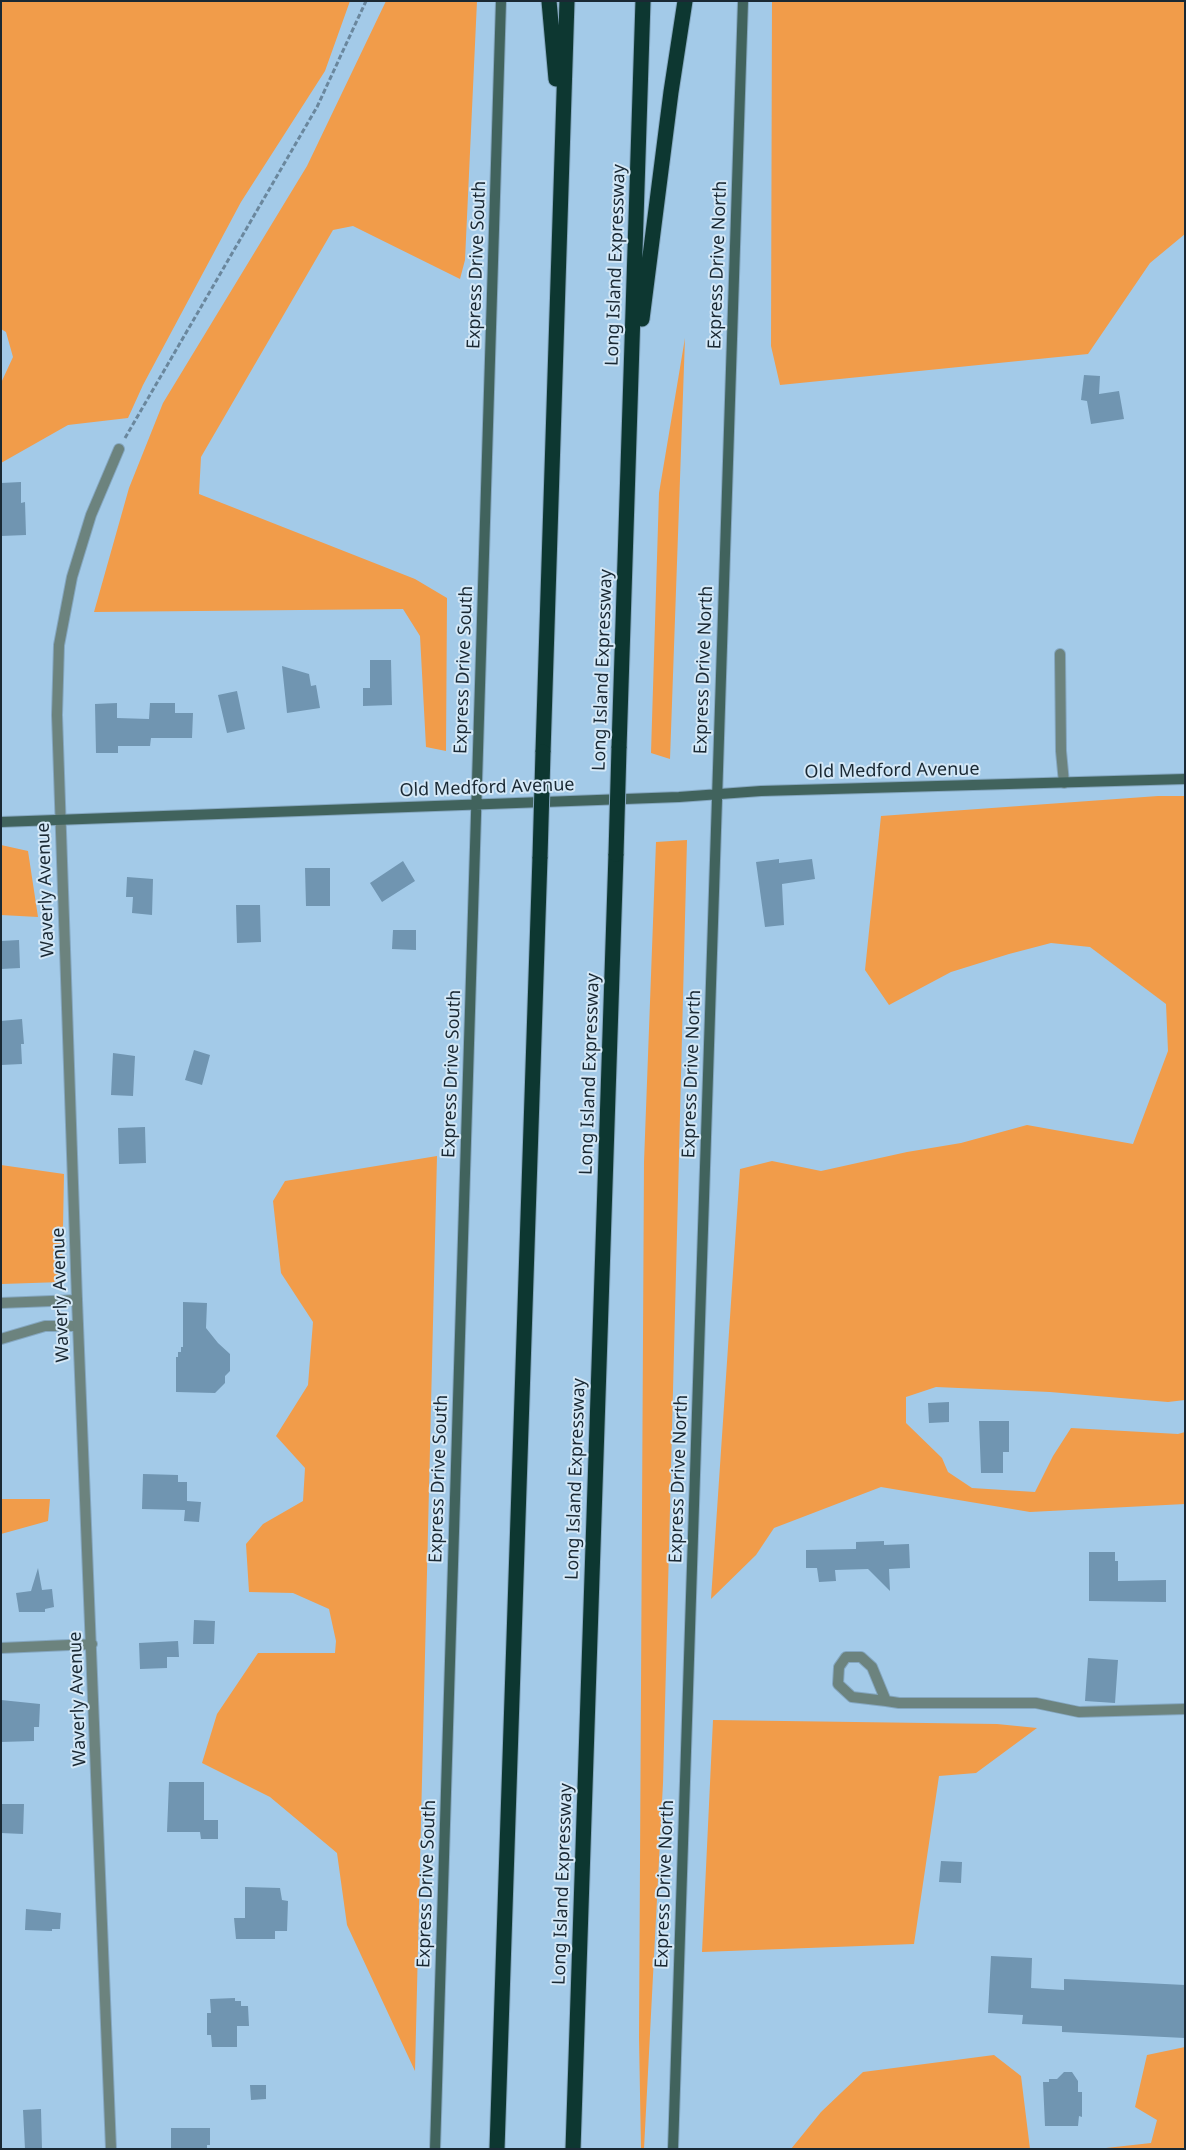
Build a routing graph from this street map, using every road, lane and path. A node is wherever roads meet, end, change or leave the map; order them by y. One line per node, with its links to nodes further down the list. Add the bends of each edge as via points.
1 (366, 1): 10 (path, via 317,107)
2 (501, 1): 15 (main road, Express Drive South)
3 (550, 1): 8 (highway)
4 (567, 1): 8 (highway)
5 (643, 1): 9 (highway, Long Island Expressway)
6 (685, 1): 9 (highway)
7 (743, 1): 14 (main road, Express Drive North)
8 (562, 153): 28 (highway, bridge)
9 (630, 403): 29 (highway, Long Island Expressway, bridge)
10 (119, 449): 16 (street, Waverly Avenue, via 91,515 72,577 59,645)
11 (1060, 654): 13 (street)
12 (1185, 779): 13 (main road, Old Medford Avenue)
13 (1064, 783): 14 (main road, Old Medford Avenue)
14 (717, 794): 15 (main road, Old Medford Avenue); 30 (main road, Express Drive North)
15 (476, 804): 16 (main road, Old Medford Avenue); 27 (main road, Express Drive South)
16 (60, 821): 17 (main road, Old Medford Avenue); 18 (street, Waverly Avenue)
17 (1, 822)
18 (77, 1300): 19 (street); 20 (street, Waverly Avenue)
19 (1, 1303)
20 (78, 1326): 21 (street, via 45,1326); 22 (street, Waverly Avenue)
21 (1, 1339)
22 (92, 1644): 23 (street); 26 (street, Waverly Avenue)
23 (1, 1648)
24 (886, 1701): 24 (street, via 852,1698 838,1684 839,1667 846,1657 861,1657 872,1667); 25 (street, via 1036,1703 1079,1712)
25 (1185, 1709)
26 (111, 2149)
27 (435, 2149)
28 (497, 2149)
29 (573, 2149)
30 (673, 2149)

